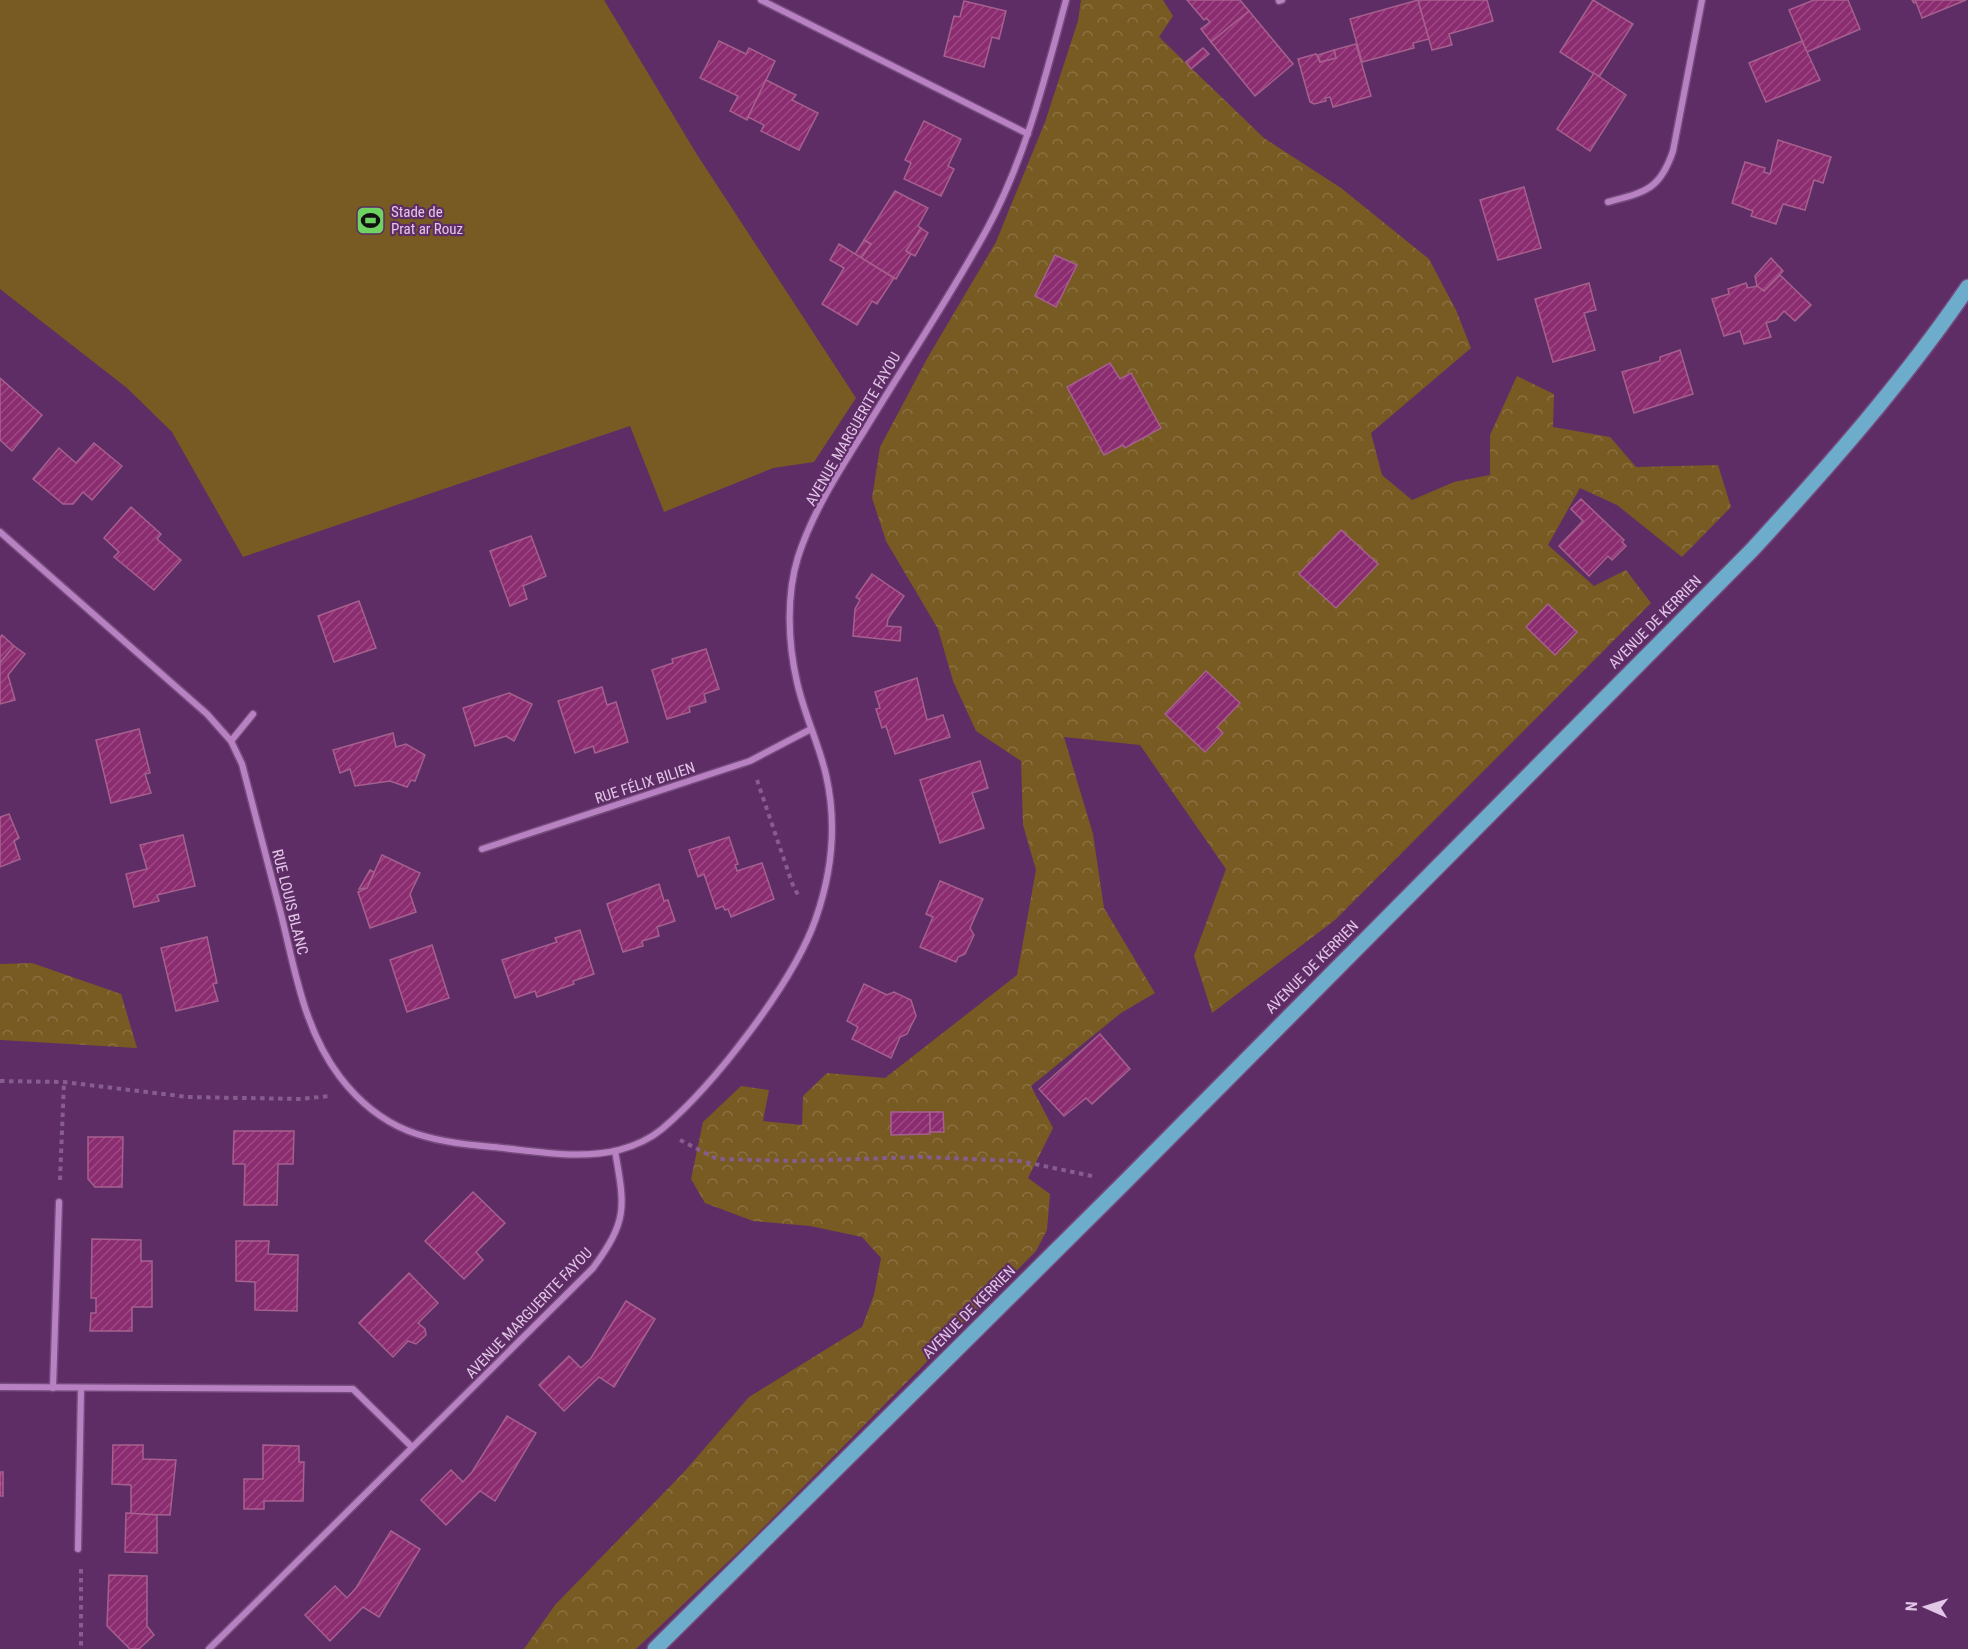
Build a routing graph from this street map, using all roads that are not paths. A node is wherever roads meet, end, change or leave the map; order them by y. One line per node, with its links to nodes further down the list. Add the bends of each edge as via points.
1 (761, 0): 4 (street)
2 (1066, 0): 4 (street, AVENUE MARGUERITE FAYOU)
3 (1702, 0): 5 (street, via 1666,171 1650,189)
4 (1028, 134): 9 (street, AVENUE MARGUERITE FAYOU, via 988,227 832,483 798,557 792,590 792,651)
5 (1608, 202)
6 (1968, 287): 20 (main road, AVENUE DE KERRIEN, via 1927,346 1829,467 1752,550)
7 (0, 532): 10 (street, RUE LOUIS BLANC, via 207,714)
8 (253, 714): 10 (street)
9 (811, 729): 11 (street, RUE FÉLIX BILIEN, via 750,761); 12 (street, AVENUE MARGUERITE FAYOU, via 825,770 832,812 828,871 814,924 780,986 710,1081 661,1130)
10 (231, 741): 12 (street, RUE LOUIS BLANC, via 242,764 305,1009 322,1050 354,1093 369,1109 423,1138 559,1154)
11 (482, 849)
12 (615, 1151): 17 (street, AVENUE MARGUERITE FAYOU, via 623,1211 609,1247 593,1269)
13 (58, 1202): 15 (street)
14 (0, 1387): 15 (street)
15 (53, 1388): 16 (street)
16 (81, 1389): 17 (street, via 353,1389); 18 (street)
17 (412, 1447): 19 (street, AVENUE MARGUERITE FAYOU)
18 (78, 1549)
19 (209, 1649)
20 (655, 1649)

